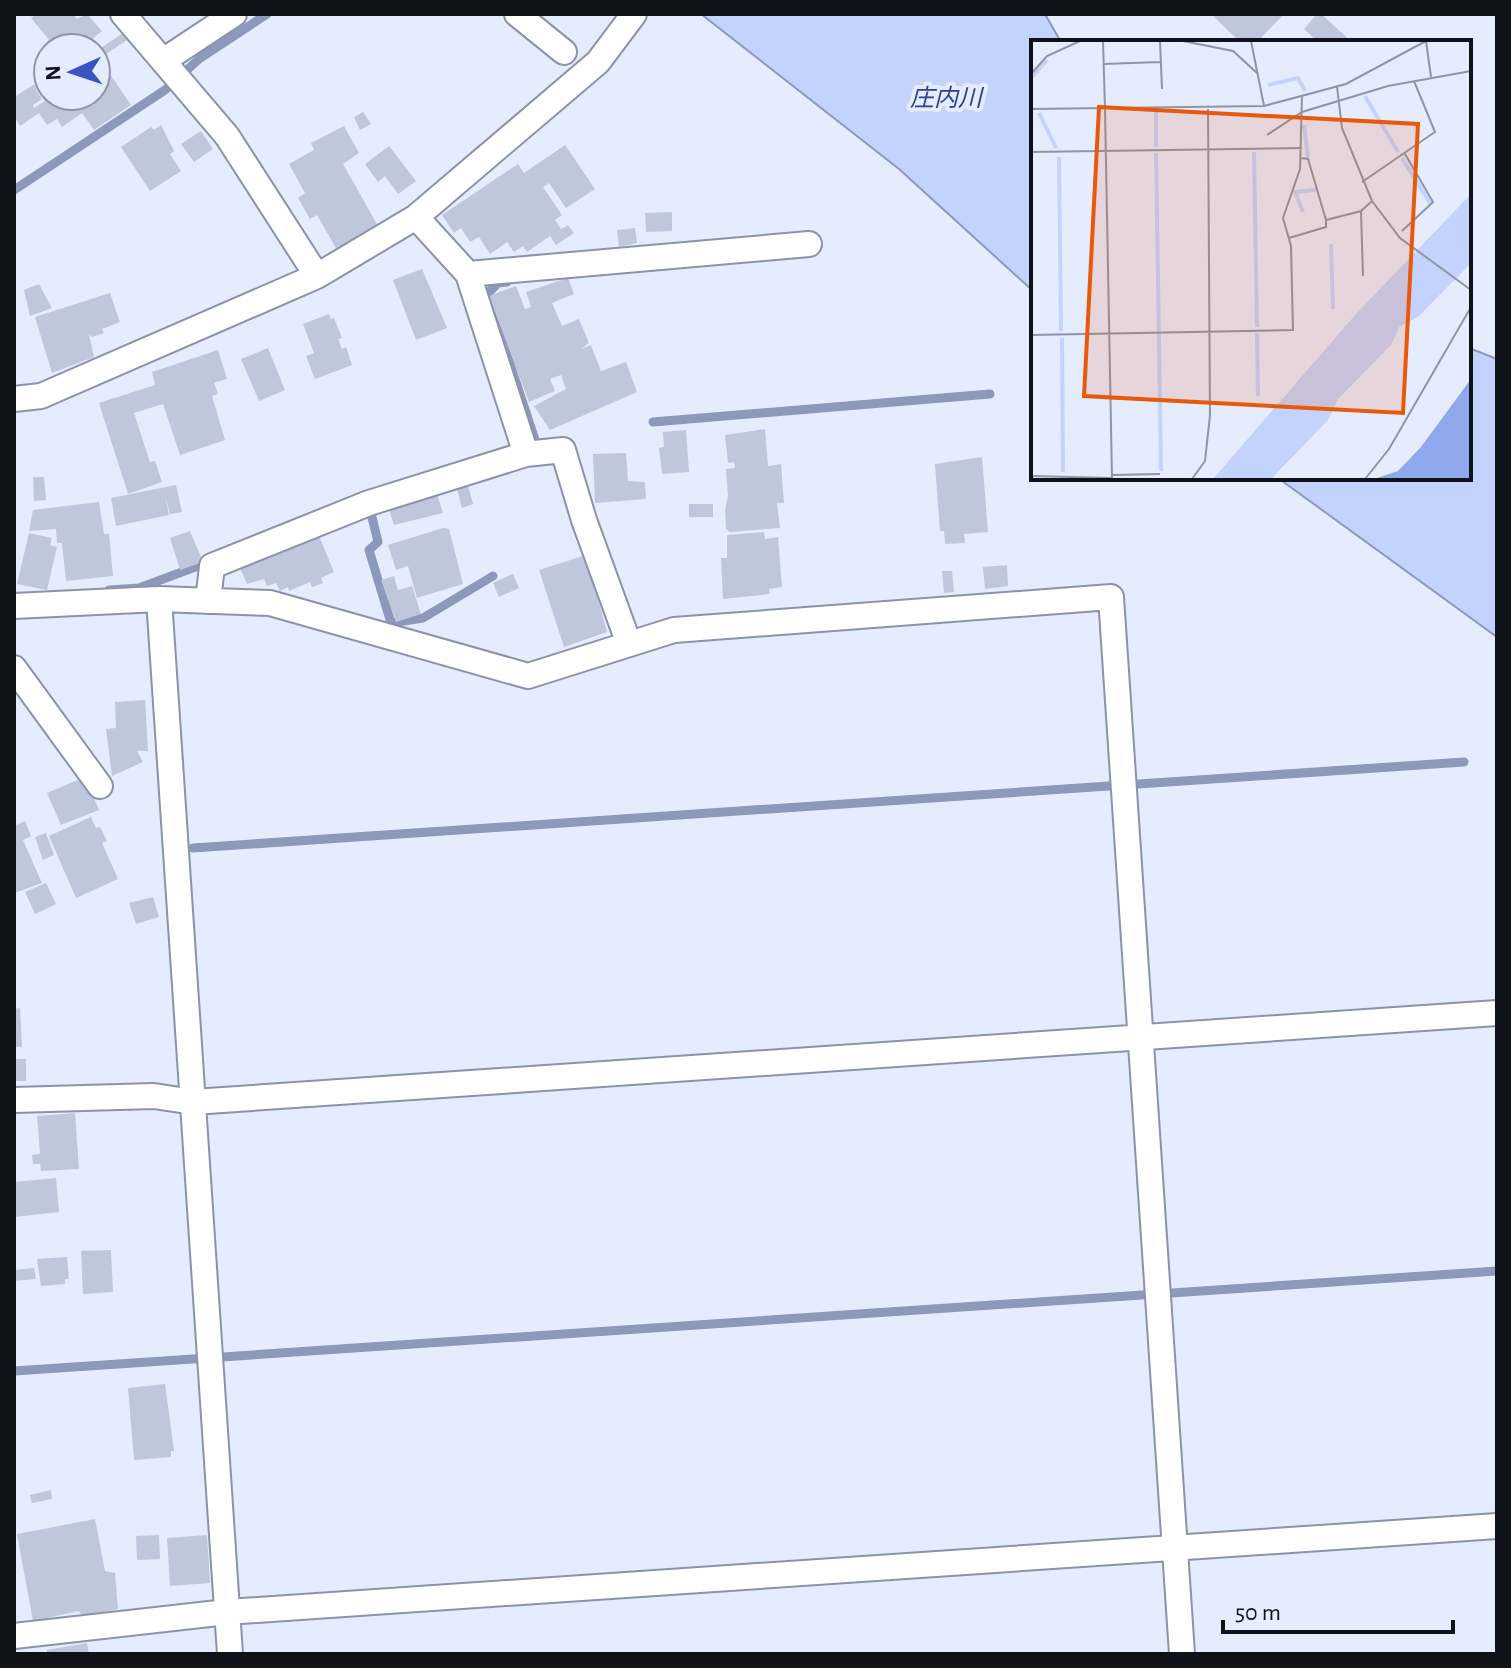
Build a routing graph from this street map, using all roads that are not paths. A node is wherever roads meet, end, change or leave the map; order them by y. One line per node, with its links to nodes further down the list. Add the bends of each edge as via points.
1 (123, 14): 6 (street)
2 (234, 14): 6 (street)
3 (517, 14): 5 (street)
4 (631, 17): 7 (street, via 598,62)
5 (564, 52)
6 (163, 61): 10 (street, via 227,136)
7 (416, 217): 9 (street); 10 (street)
8 (809, 244): 9 (street)
9 (468, 274): 12 (street)
10 (317, 276): 11 (street, via 41,396)
11 (14, 399)
12 (526, 454): 14 (street, via 369,503 212,566); 16 (street, via 563,450)
13 (159, 599): 14 (street); 15 (street); 22 (street)
14 (208, 601): 16 (street, via 270,603 528,676)
15 (14, 606)
16 (629, 644): 20 (street, via 674,630 1111,597)
17 (14, 668): 18 (street)
18 (100, 786)
19 (1497, 1013): 20 (street)
20 (1139, 1038): 22 (street); 24 (street)
21 (14, 1100): 22 (street, via 154,1096)
22 (193, 1102): 25 (street)
23 (1497, 1526): 24 (street)
24 (1175, 1548): 25 (street); 28 (street)
25 (227, 1612): 26 (street); 27 (street)
26 (14, 1636)
27 (230, 1654)
28 (1182, 1654)

